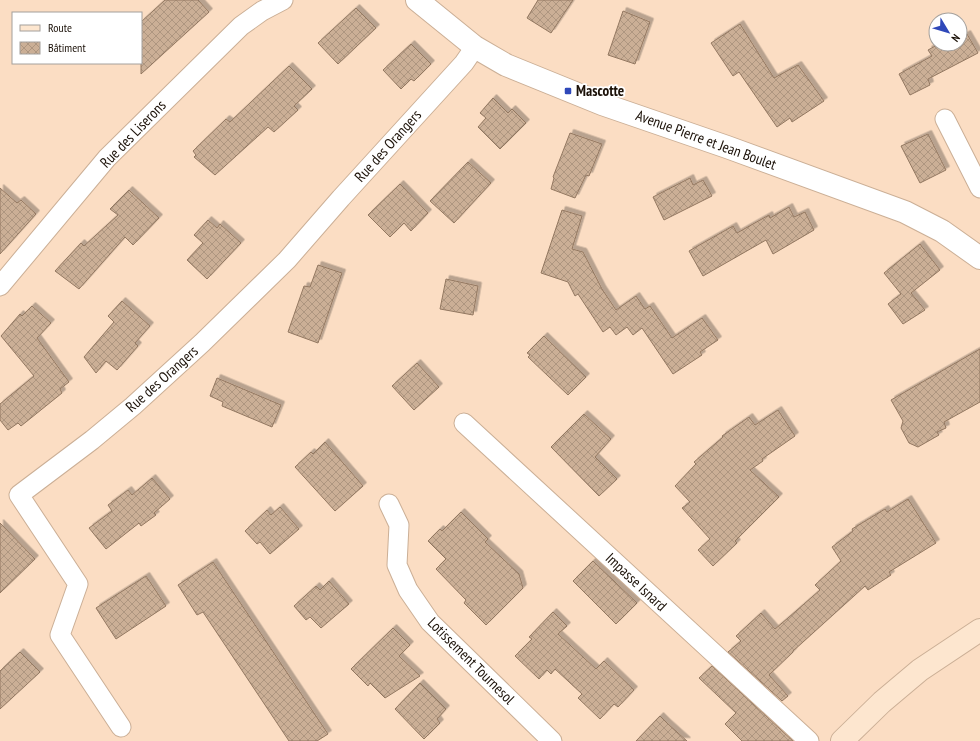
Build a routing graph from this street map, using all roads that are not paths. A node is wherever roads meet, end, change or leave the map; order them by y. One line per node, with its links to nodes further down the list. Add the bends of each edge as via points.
1 (283, 0): 7 (street, Rue des Liserons, via 241,26 107,158)
2 (417, 0): 3 (street, Avenue Pierre et Jean Boulet)
3 (475, 47): 6 (street, Avenue Pierre et Jean Boulet, via 506,64 568,91 905,212 942,231); 11 (street, Rue des Orangers, via 287,260 133,406 18,495 78,584 60,635)
4 (945, 119): 5 (street)
5 (980, 188)
6 (980, 258)
7 (0, 286)
8 (464, 423): 13 (street, Impasse Isnard)
9 (389, 504): 12 (street, Lotissement Tournesol, via 399,525 397,564 408,590 427,618)
10 (980, 630): 14 (main road, via 920,670)
11 (121, 727)
12 (552, 741)
13 (809, 741)
14 (842, 741)

